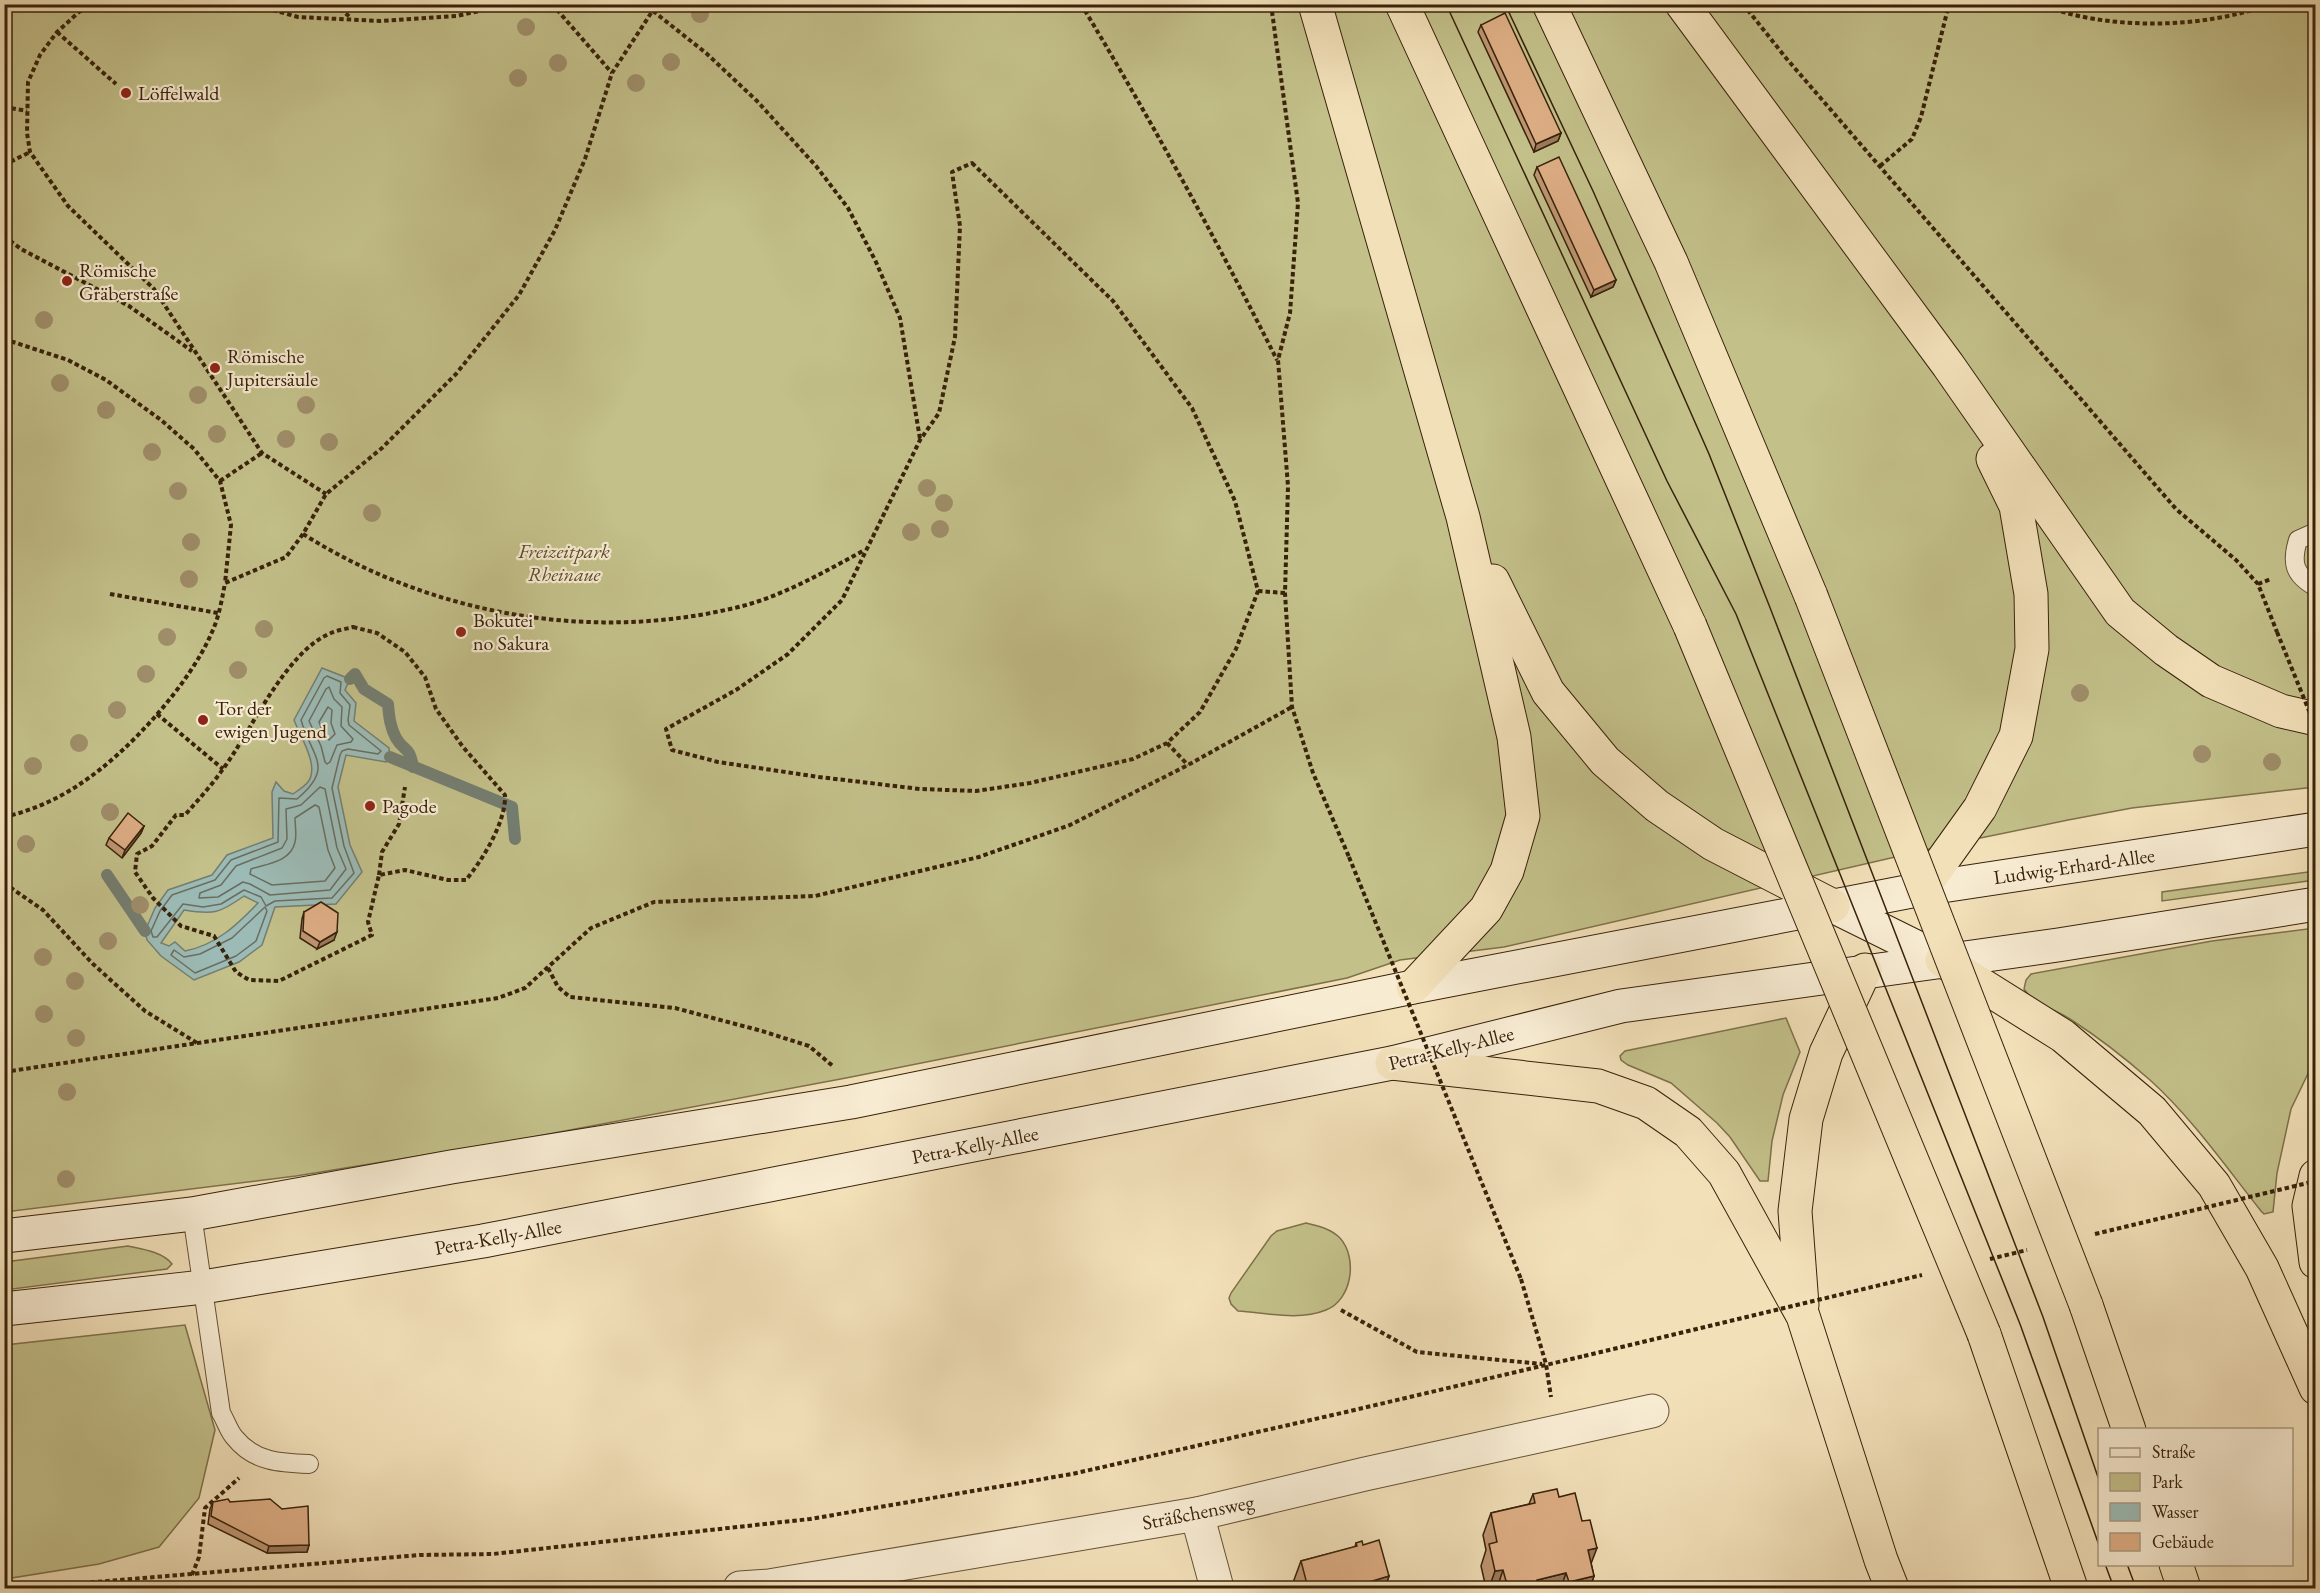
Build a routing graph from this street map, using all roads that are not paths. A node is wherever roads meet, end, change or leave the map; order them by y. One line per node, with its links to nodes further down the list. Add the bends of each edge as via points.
1 (1315, 4): 6 (highway)
2 (1402, 4): 35 (highway, bridge, via 1690,626 1984,1334)
3 (1549, 4): 28 (highway, bridge, via 1671,262 1810,596 2086,1305)
4 (1682, 4): 5 (highway)
5 (1948, 365): 9 (highway, via 2120,612 2211,681 2281,711); 11 (highway, via 2016,506 2031,594 2032,649 2016,736 1980,808)
6 (1463, 517): 13 (highway, via 1548,692 1605,761 1657,806 1713,844); 17 (highway, via 1514,737 1522,816 1508,871 1486,909)
7 (2316, 532): 8 (lane, via 2298,540 2293,556 2295,568 2306,582)
8 (2316, 587)
9 (2316, 719)
10 (2316, 829): 11 (main road, Ludwig-Erhard-Allee)
11 (1922, 889): 13 (main road, Ludwig-Erhard-Allee); 14 (main road)
12 (2316, 904): 15 (main road)
13 (1833, 906): 14 (main road); 17 (main road)
14 (1890, 934): 15 (main road); 16 (main road)
15 (1942, 960): 16 (main road, Petra-Kelly-Allee); 26 (highway, via 2063,1036 2152,1110 2214,1185 2262,1268)
16 (1865, 970): 18 (main road, Petra-Kelly-Allee, via 1621,1006); 25 (highway, via 1826,1053 1806,1119 1795,1210)
17 (1413, 987): 20 (main road, via 851,1102)
18 (1392, 1063): 23 (main road, Petra-Kelly-Allee, via 483,1241); 25 (highway, via 1598,1086 1646,1103 1688,1132 1724,1173)
19 (2316, 1176): 22 (highway, via 2309,1206)
20 (192, 1214): 21 (main road); 23 (lane)
21 (4, 1236)
22 (2316, 1262)
23 (203, 1287): 24 (main road, Petra-Kelly-Allee); 29 (lane, via 222,1413 235,1438 258,1457 272,1462)
24 (4, 1309)
25 (1803, 1316): 34 (highway)
26 (2316, 1388)
27 (1652, 1411): 30 (main road, Sträßchensweg)
28 (2128, 1428)
29 (309, 1464)
30 (1197, 1514): 32 (main road, Sträßchensweg); 33 (main road)
31 (2177, 1566): 36 (highway)
32 (740, 1588)
33 (1217, 1588)
34 (1892, 1588)
35 (2071, 1588)
36 (2184, 1588)

